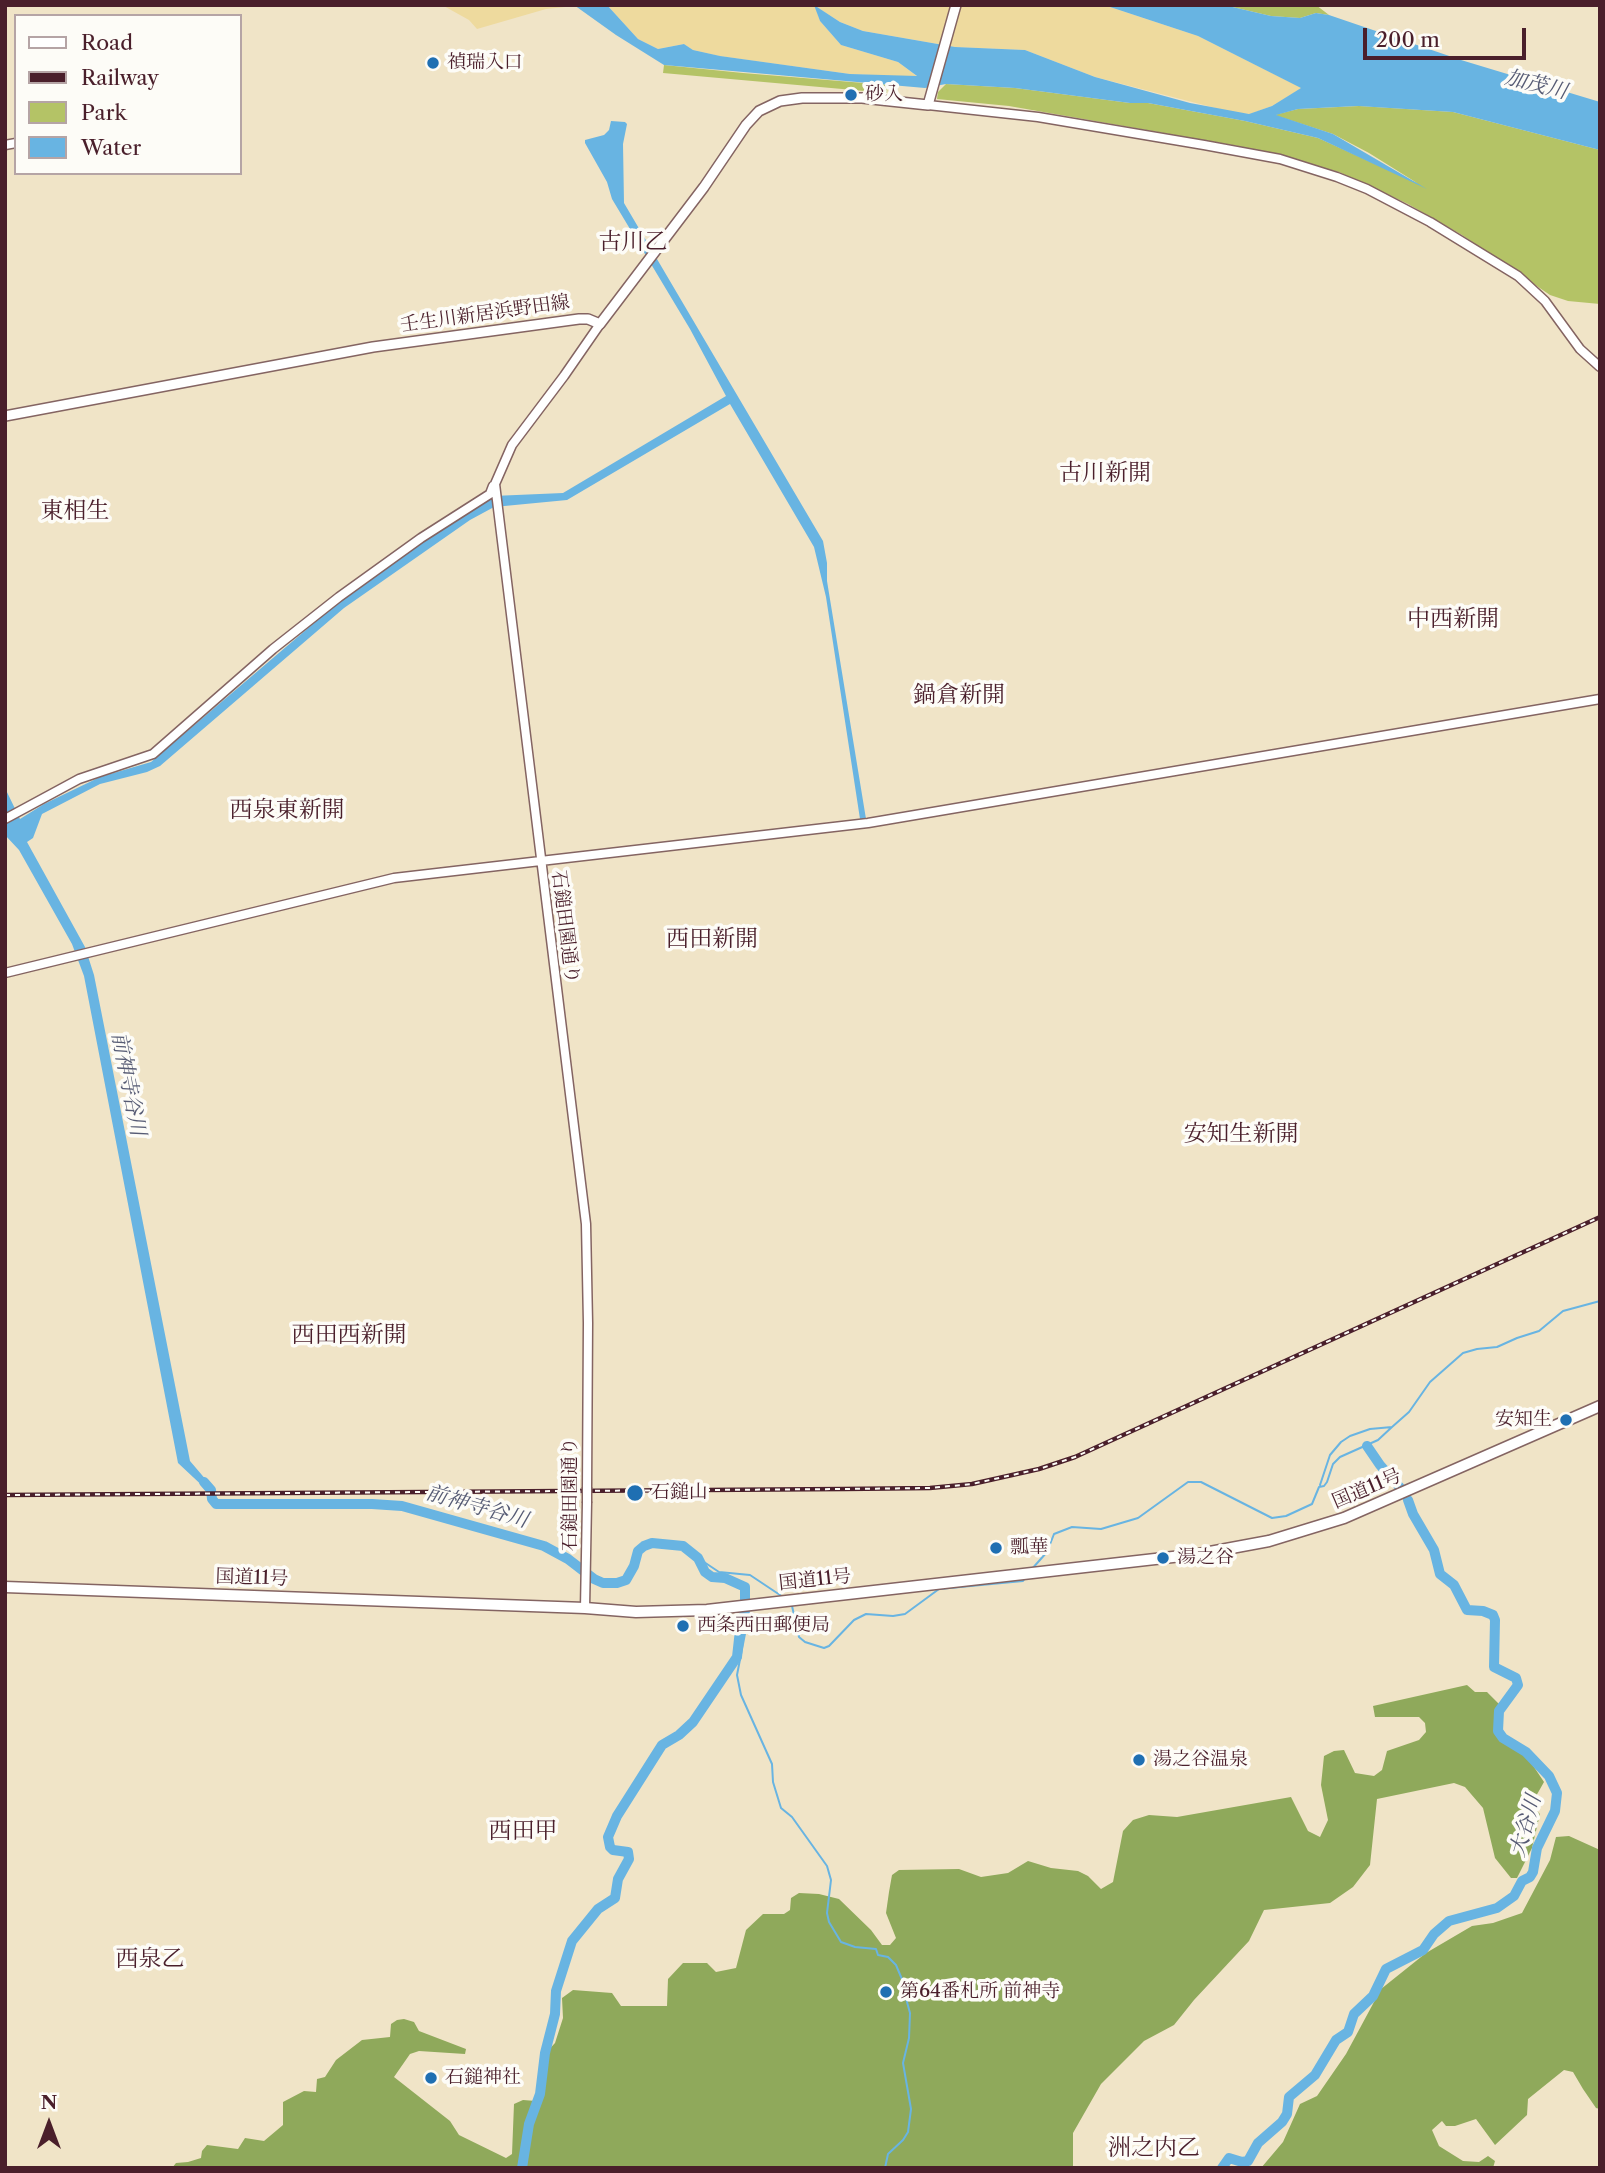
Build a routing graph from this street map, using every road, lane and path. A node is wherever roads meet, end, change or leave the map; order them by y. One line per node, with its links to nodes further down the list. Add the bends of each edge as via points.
1 (956, 5): 2 (main road)
2 (929, 102): 3 (main road, via 790,99 759,111); 4 (street, via 1230,149 1280,159 1347,181 1430,222 1518,276)
3 (600, 324): 5 (main road, 壬生川新居浜野田線, via 579,319 373,347); 6 (street, via 512,445)
4 (1600, 367)
5 (5, 416)
6 (495, 484): 8 (street, via 490,494 338,597 153,754 79,779); 9 (street, 石鎚田園通り)
7 (1600, 699): 9 (street, via 864,824)
8 (5, 819)
9 (541, 861): 10 (street, via 394,878); 13 (street, 石鎚田園通り, bridge, via 586,1224)
10 (5, 972)
11 (1600, 1406): 13 (highway, 国道11号, via 1344,1518 1236,1548 707,1610)
12 (5, 1587): 13 (highway, 国道11号)
13 (585, 1608)

